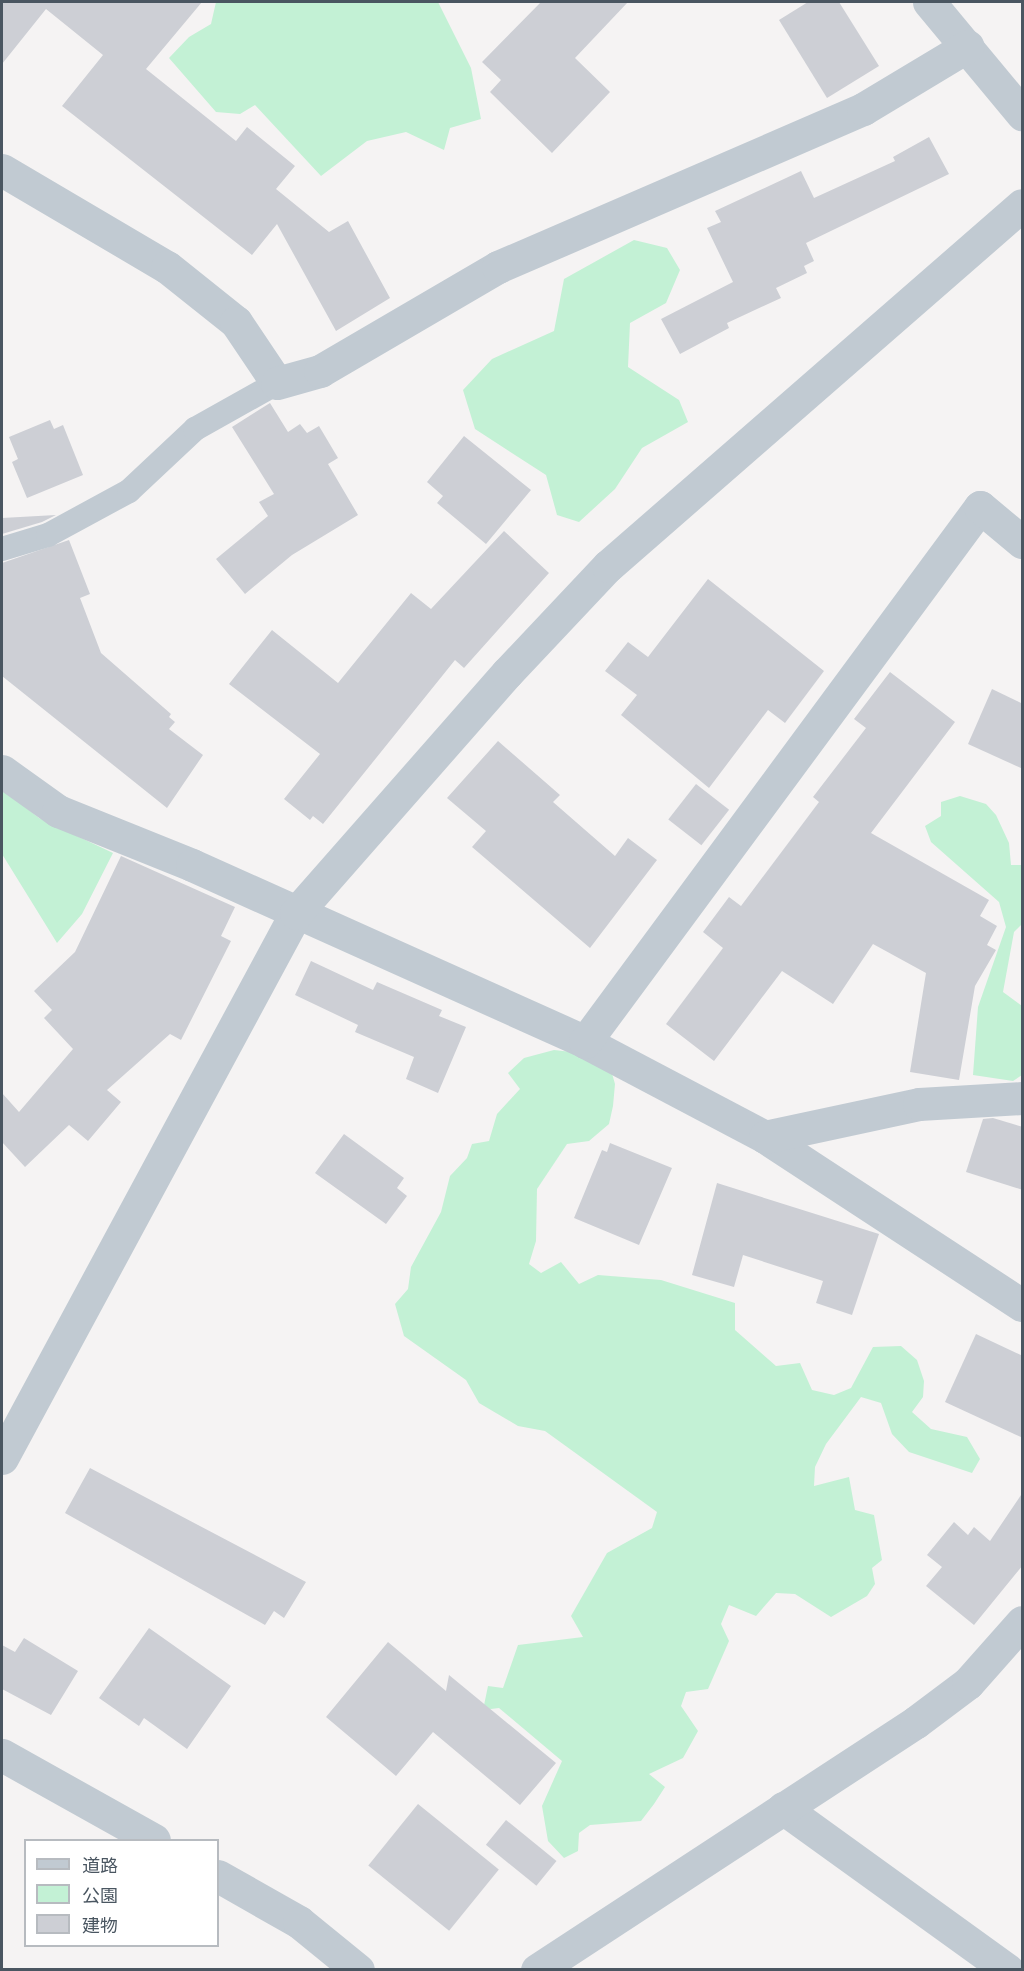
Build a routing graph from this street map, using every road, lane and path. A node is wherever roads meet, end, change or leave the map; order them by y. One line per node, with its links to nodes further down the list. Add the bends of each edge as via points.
1 (929, 2): 2 (street)
2 (968, 46): 3 (street); 6 (street, via 863,109 498,267 320,370)
3 (1023, 114)
4 (2, 170): 6 (street, via 167,267 236,322)
5 (1023, 205): 10 (street, via 608,566 507,673)
6 (277, 383): 8 (lane, via 195,429 129,491 48,535)
7 (1023, 542): 11 (street, via 980,507)
8 (2, 549)
9 (2, 771): 10 (street, via 58,811)
10 (296, 913): 11 (street); 15 (street)
11 (585, 1042): 13 (street)
12 (1023, 1098): 13 (street, via 919,1104)
13 (765, 1137): 14 (street)
14 (1023, 1305)
15 (2, 1458)
16 (1023, 1622): 18 (street, via 968,1683)
17 (2, 1755): 19 (street)
18 (783, 1808): 22 (street); 23 (street)
19 (152, 1839)
20 (219, 1877): 21 (street, via 299,1922)
21 (358, 1970)
22 (537, 1970)
23 (1008, 1970)

